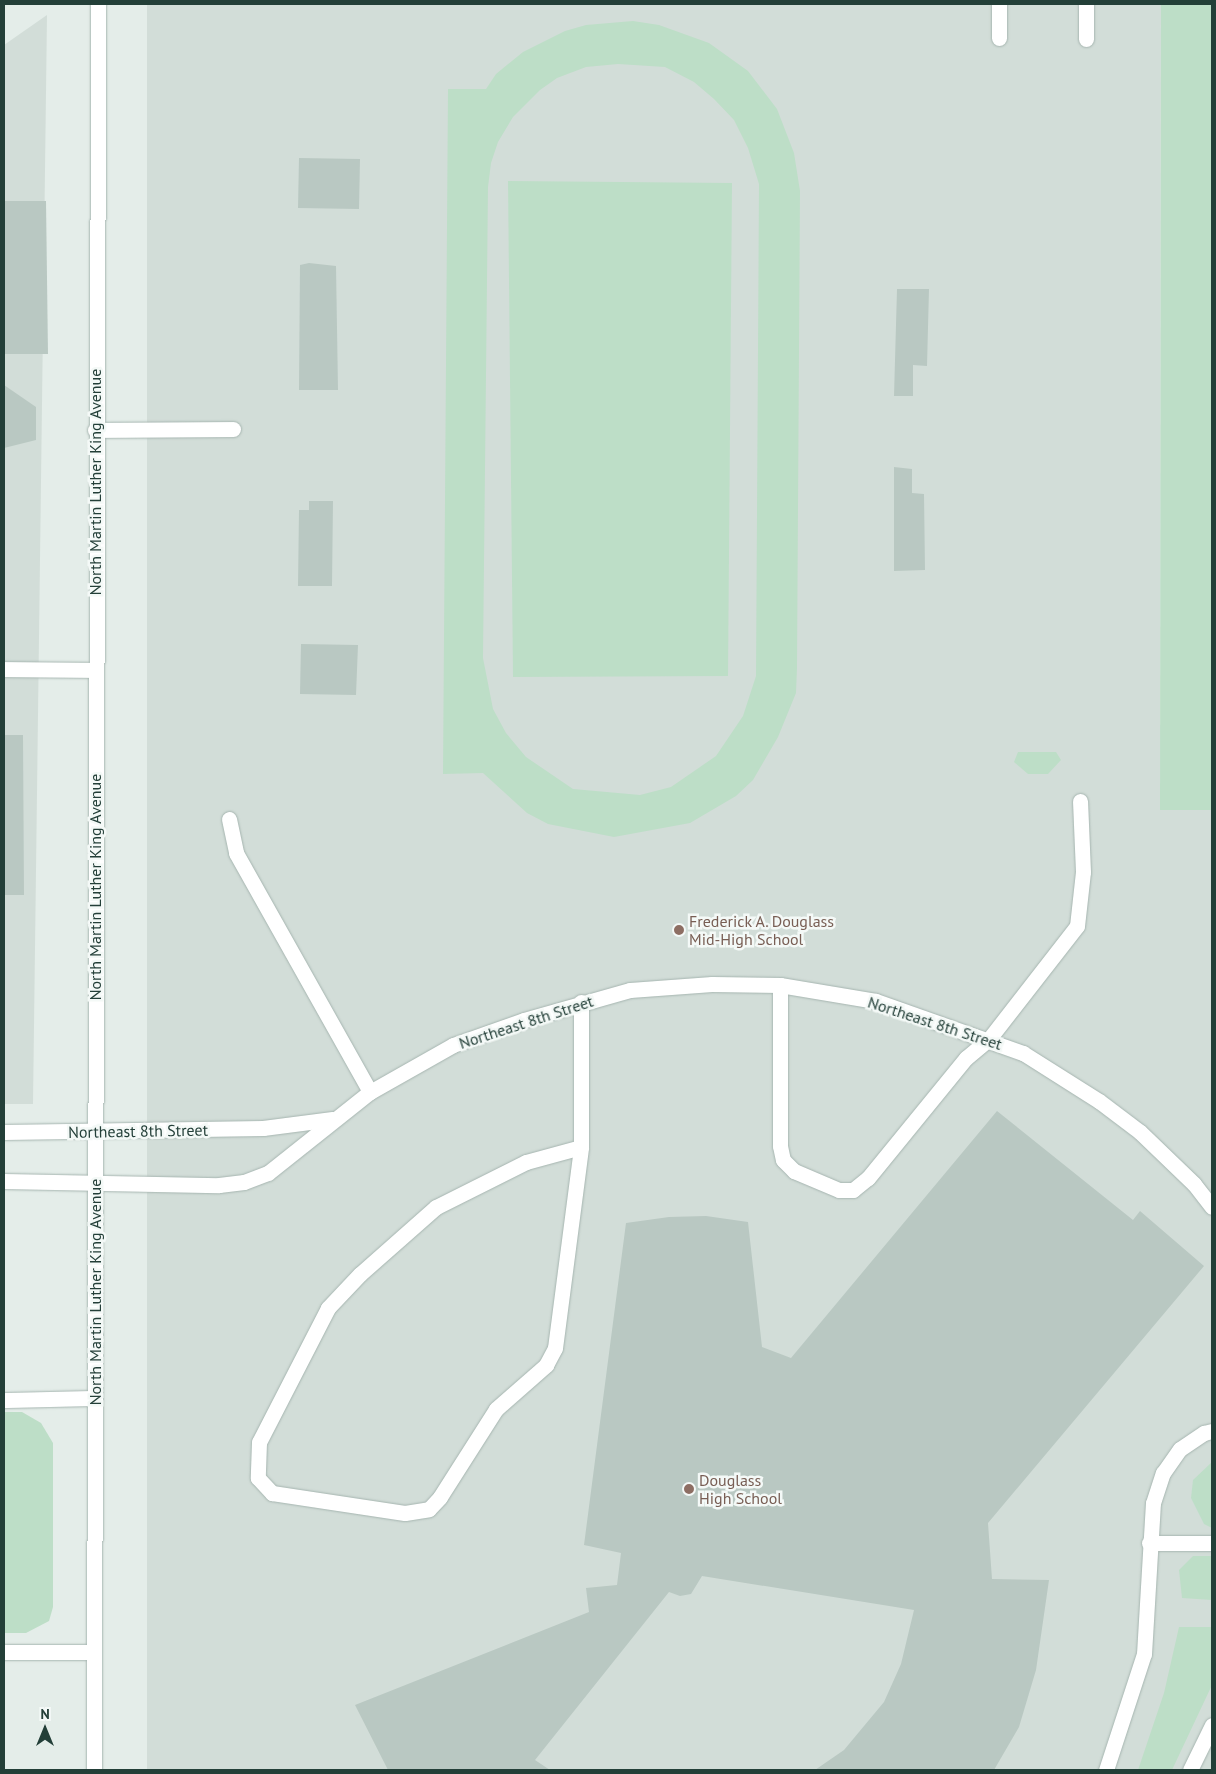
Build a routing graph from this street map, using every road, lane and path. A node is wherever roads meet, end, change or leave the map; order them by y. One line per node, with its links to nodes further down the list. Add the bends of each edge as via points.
1 (98, 4): 7 (street, North Martin Luther King Avenue)
2 (999, 4): 4 (street)
3 (1086, 4): 5 (street)
4 (999, 38)
5 (1086, 39)
6 (233, 429): 7 (street)
7 (95, 430): 9 (street, North Martin Luther King Avenue)
8 (4, 669): 9 (street)
9 (95, 670): 18 (street, North Martin Luther King Avenue)
10 (1080, 800): 14 (street, via 1083,872 1077,926)
11 (229, 819): 15 (street, via 236,853)
12 (780, 986): 13 (street, Northeast 8th Street, via 712,984 630,990); 14 (street, Northeast 8th Street, via 876,1001); 14 (street, via 780,1146 783,1160 794,1171 839,1190 853,1190 868,1178 966,1058)
13 (582, 1002): 15 (street, Northeast 8th Street, via 453,1045); 19 (street)
14 (989, 1039): 22 (street, Northeast 8th Street, via 1023,1053 1099,1101 1140,1132 1194,1184)
15 (370, 1092): 16 (street, Northeast 8th Street)
16 (332, 1119): 18 (street, Northeast 8th Street, via 263,1128); 21 (street, Northeast 8th Street, via 268,1173 244,1182 219,1185)
17 (4, 1132): 18 (street, Northeast 8th Street)
18 (95, 1132): 21 (street, North Martin Luther King Avenue)
19 (581, 1147): 19 (street, via 555,1348 546,1365 496,1409 440,1497 429,1509 405,1513 272,1493 258,1478 259,1442 328,1308 360,1274 436,1207 526,1162)
20 (4, 1181): 21 (street, Northeast 8th Street)
21 (96, 1181): 23 (street, North Martin Luther King Avenue)
22 (1212, 1207)
23 (95, 1398): 24 (street); 29 (street, North Martin Luther King Avenue)
24 (4, 1400)
25 (1212, 1431): 26 (street, via 1180,1449 1163,1473 1153,1503)
26 (1149, 1543): 27 (street); 32 (street, via 1144,1654)
27 (1212, 1543)
28 (4, 1652): 29 (street)
29 (94, 1652): 31 (street, North Martin Luther King Avenue)
30 (1212, 1726): 33 (street)
31 (94, 1770)
32 (1106, 1770)
33 (1190, 1770)

